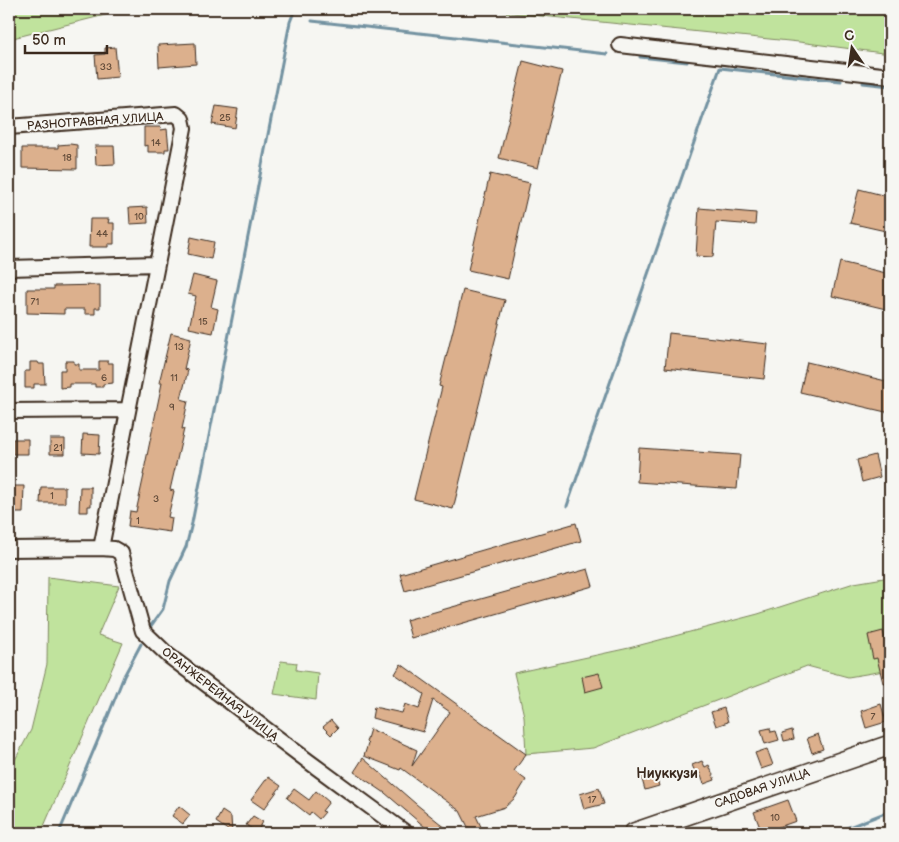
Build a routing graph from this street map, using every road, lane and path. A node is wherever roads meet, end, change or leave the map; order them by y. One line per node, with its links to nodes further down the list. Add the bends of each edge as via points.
1 (620, 45): 2 (street)
2 (890, 76)
3 (9, 127): 4 (street, РАЗНОТРАВНАЯ УЛИЦА, via 176,114 182,119 184,128)
4 (157, 264): 5 (street); 6 (street, РАЗНОТРАВНАЯ УЛИЦА)
5 (9, 268)
6 (128, 410): 7 (street); 9 (street, РАЗНОТРАВНАЯ УЛИЦА)
7 (9, 411)
8 (9, 548): 9 (street, ОРАНЖЕРЕЙНАЯ УЛИЦА)
9 (101, 548): 11 (street, ОРАНЖЕРЕЙНАЯ УЛИЦА, via 114,549 121,554 142,630 169,656)
10 (890, 745): 12 (main road, САДОВАЯ УЛИЦА)
11 (406, 833)
12 (634, 833)

